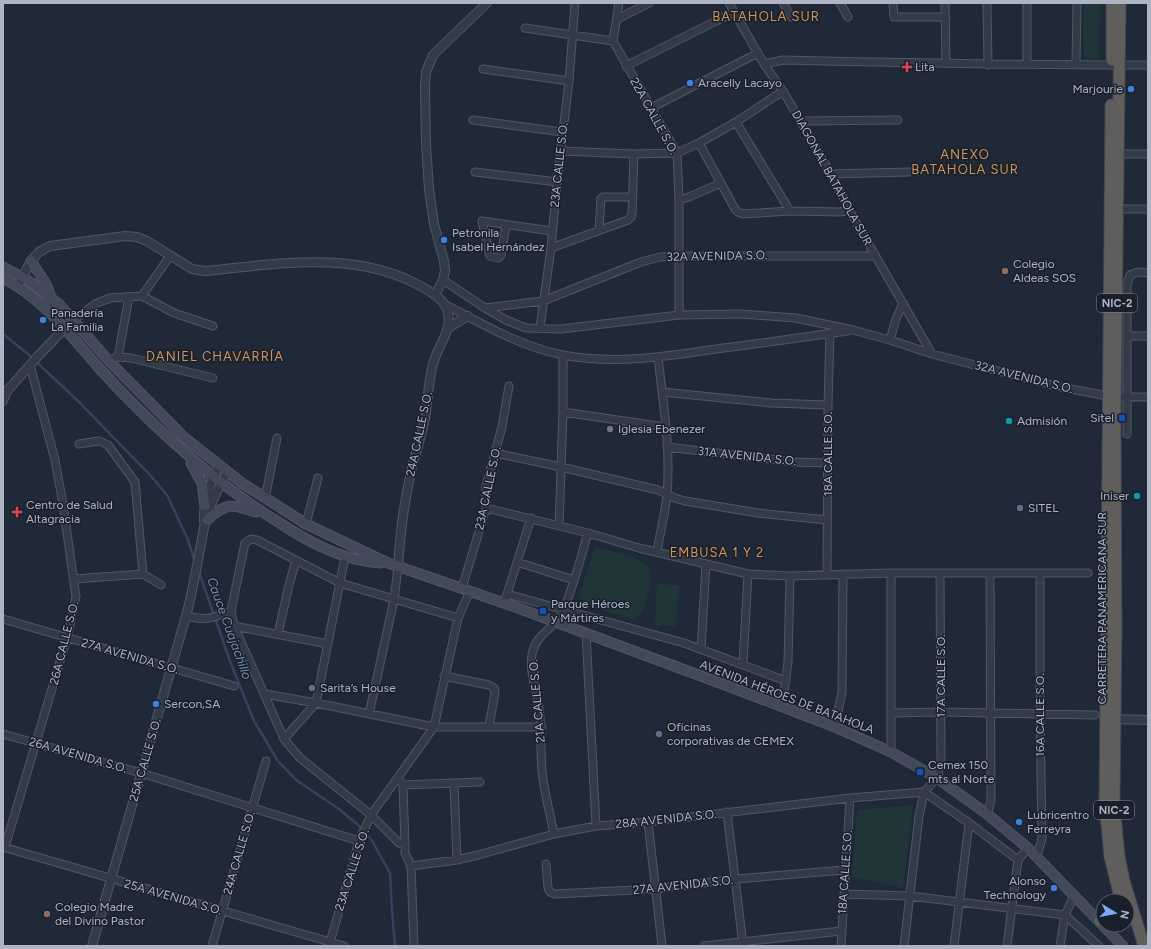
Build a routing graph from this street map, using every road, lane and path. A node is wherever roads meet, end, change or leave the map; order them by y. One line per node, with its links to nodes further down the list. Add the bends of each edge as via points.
1 (487, 3): 70 (street, via 433,55 426,72 429,189 434,224 444,261)
2 (575, 3): 21 (street, 23A CALLE S.O.)
3 (620, 3): 19 (street)
4 (649, 3): 19 (street)
5 (729, 3): 15 (street, DIAGONAL BATAHOLA SUR)
6 (783, 3): 16 (street)
7 (840, 3): 17 (street)
8 (893, 3): 18 (street, via 894,17)
9 (946, 3): 18 (street)
10 (987, 3): 28 (street)
11 (1027, 3): 26 (street)
12 (1077, 3): 27 (street)
13 (1112, 3): 29 (highway, CARRETERA PANAMERICANA SUR / NIC-2)
14 (1120, 3): 29 (highway, CARRETERA PANAMERICANA SUR / NIC-2)
15 (734, 12): 23 (street, DIAGONAL BATAHOLA SUR); 31 (street)
16 (790, 17)
17 (848, 17)
18 (946, 17): 24 (street)
19 (617, 19): 22 (street)
20 (526, 28): 21 (street)
21 (573, 35): 22 (street); 33 (street, 23A CALLE S.O.)
22 (613, 41): 31 (street, 22A CALLE S.O.)
23 (758, 53): 25 (street, DIAGONAL BATAHOLA SUR); 35 (street)
24 (946, 63): 25 (street, via 783,60); 28 (street)
25 (764, 64): 34 (street, DIAGONAL BATAHOLA SUR)
26 (1027, 64): 27 (street); 28 (street)
27 (1076, 64): 29 (street)
28 (988, 65)
29 (1115, 65): 30 (street); 45 (highway, CARRETERA PANAMERICANA SUR / NIC-2); 54 (highway, CARRETERA PANAMERICANA SUR / NIC-2)
30 (1148, 65)
31 (626, 66): 35 (street, 22A CALLE S.O.)
32 (483, 69): 33 (street)
33 (569, 81): 40 (street, 23A CALLE S.O.)
34 (783, 91): 38 (street, DIAGONAL BATAHOLA SUR); 39 (street)
35 (652, 108): 43 (street, 22A CALLE S.O.)
36 (473, 120): 40 (street)
37 (898, 120): 38 (street)
38 (800, 121): 49 (street, DIAGONAL BATAHOLA SUR)
39 (736, 122): 41 (street); 57 (street)
40 (562, 132): 42 (street, 23A CALLE S.O.)
41 (699, 143): 43 (street); 51 (street)
42 (560, 151): 44 (street); 50 (street, 23A CALLE S.O.)
43 (677, 153): 44 (street); 53 (street, 22A CALLE S.O.)
44 (634, 154): 52 (street)
45 (1118, 154): 46 (street); 54 (highway, CARRETERA PANAMERICANA SUR / NIC-2)
46 (1148, 154)
47 (475, 172): 50 (street)
48 (909, 172): 49 (street)
49 (832, 174): 56 (street, DIAGONAL BATAHOLA SUR)
50 (557, 182): 60 (street, 23A CALLE S.O.)
51 (721, 183): 53 (street); 57 (street, via 738,212 743,214)
52 (633, 197): 59 (street, via 631,217 628,220); 59 (street, via 603,197)
53 (679, 200): 63 (street, 22A CALLE S.O.)
54 (1113, 209): 55 (street); 101 (highway, CARRETERA PANAMERICANA SUR / NIC-2)
55 (1148, 209)
56 (849, 210): 57 (street); 64 (street, DIAGONAL BATAHOLA SUR)
57 (790, 211)
58 (506, 225): 58 (street, via 482,221 490,256 498,258 501,255); 60 (street)
59 (599, 230): 61 (street)
60 (552, 231): 61 (street, 23A CALLE S.O.)
61 (551, 248): 76 (street, 23A CALLE S.O.)
62 (170, 256): 65 (street, via 147,241 125,236 50,246 39,252); 72 (street, via 192,269 204,271 292,262 347,264 390,272); 73 (street)
63 (679, 256): 64 (street, 32A AVENIDA S.O.); 76 (street, 32A AVENIDA S.O., via 641,262); 80 (street, 22A CALLE S.O.)
64 (876, 256): 77 (street, DIAGONAL BATAHOLA SUR)
65 (31, 261): 68 (street); 74 (main road)
66 (3, 267): 68 (main road, AVENIDA HÉROES DE BATAHOLA)
67 (1148, 273): 89 (street, via 1138,272 1130,275 1127,285)
68 (22, 277): 71 (street); 74 (main road, AVENIDA HÉROES DE BATAHOLA)
69 (3, 278): 71 (main road, AVENIDA HÉROES DE BATAHOLA)
70 (443, 280): 72 (street); 79 (street, 32A AVENIDA S.O.)
71 (18, 287): 84 (main road, AVENIDA HÉROES DE BATAHOLA)
72 (434, 295): 78 (street)
73 (142, 296): 75 (street); 83 (street, via 174,313)
74 (51, 297): 82 (main road, AVENIDA HÉROES DE BATAHOLA)
75 (129, 297): 82 (street, via 110,298 95,304); 94 (street)
76 (543, 301): 79 (street, 32A AVENIDA S.O.); 86 (street, 23A CALLE S.O.)
77 (903, 303): 91 (street); 92 (street, DIAGONAL BATAHOLA SUR)
78 (446, 305): 81 (street); 85 (street, 24A CALLE S.O.)
79 (485, 308): 86 (street, 32A AVENIDA S.O., via 526,328)
80 (678, 315): 86 (street, 32A AVENIDA S.O., via 561,329); 87 (street, 32A AVENIDA S.O., via 741,314 796,318)
81 (468, 316): 85 (street); 93 (street, via 541,350)
82 (74, 320): 84 (street); 96 (main road, AVENIDA HÉROES DE BATAHOLA)
83 (213, 326)
84 (65, 328): 97 (street); 112 (main road, AVENIDA HÉROES DE BATAHOLA, via 150,422)
85 (448, 328): 137 (street, 24A CALLE S.O., via 432,365 425,418 404,506)
86 (540, 328)
87 (853, 330): 88 (street); 91 (street, 32A AVENIDA S.O.)
88 (830, 333): 95 (street); 104 (street, 18A CALLE S.O.)
89 (1127, 336): 90 (street); 101 (street)
90 (1148, 336)
91 (890, 340): 92 (street, 32A AVENIDA S.O.)
92 (932, 354): 101 (street, 32A AVENIDA S.O., via 1060,387)
93 (563, 355): 95 (street, via 626,359); 105 (street)
94 (118, 357): 96 (street); 98 (street, via 149,361)
95 (658, 357): 100 (street)
96 (108, 360): 114 (main road, AVENIDA HÉROES DE BATAHOLA, via 180,433)
97 (31, 364): 103 (street, via 7,391); 148 (street, 26A CALLE S.O., via 55,460)
98 (213, 378)
99 (509, 386): 111 (street, 23A CALLE S.O.)
100 (662, 392): 104 (street); 106 (street)
101 (1117, 396): 102 (street, 32A AVENIDA S.O.); 107 (street); 180 (highway, CARRETERA PANAMERICANA SUR / NIC-2, via 1116,603)
102 (1148, 397)
103 (3, 401)
104 (828, 405): 113 (street, 18A CALLE S.O.)
105 (563, 412): 106 (street); 115 (street)
106 (665, 427): 110 (street)
107 (1126, 434)
108 (277, 438): 121 (street)
109 (79, 444): 142 (street, via 99,442 108,445 135,482)
110 (667, 447): 113 (street, 31A AVENIDA S.O., via 794,462); 120 (street)
111 (495, 453): 115 (street); 123 (street, 23A CALLE S.O., via 486,486)
112 (188, 456): 117 (main road, AVENIDA HÉROES DE BATAHOLA); 122 (main road, via 202,483)
113 (828, 463): 126 (street, 18A CALLE S.O.)
114 (219, 466): 116 (main road, AVENIDA HÉROES DE BATAHOLA); 117 (street, 25A CALLE S.O.)
115 (561, 467): 120 (street, via 658,490); 129 (street)
116 (227, 472): 119 (street, 25A CALLE S.O.); 121 (main road, AVENIDA HÉROES DE BATAHOLA)
117 (213, 477): 119 (main road, AVENIDA HÉROES DE BATAHOLA); 122 (street, 25A CALLE S.O.)
118 (318, 478): 128 (street)
119 (221, 483): 124 (main road, AVENIDA HÉROES DE BATAHOLA); 127 (street, 25A CALLE S.O.)
120 (667, 495): 126 (street, via 685,501 750,512); 131 (street)
121 (265, 499): 128 (main road, AVENIDA HÉROES DE BATAHOLA)
122 (205, 506): 127 (street, 25A CALLE S.O.)
123 (486, 508): 125 (street); 152 (street, 23A CALLE S.O.)
124 (267, 515): 127 (main road, via 240,506 225,507); 132 (main road, AVENIDA HÉROES DE BATAHOLA, via 300,536)
125 (530, 518): 129 (street); 134 (street)
126 (828, 520): 146 (street, 18A CALLE S.O.)
127 (206, 523): 157 (street, 25A CALLE S.O.)
128 (306, 524): 135 (main road, AVENIDA HÉROES DE BATAHOLA)
129 (559, 526): 130 (street)
130 (588, 533): 131 (street); 149 (street, 21A CALLE S.O.)
131 (656, 552): 136 (street)
132 (346, 557): 135 (main road, AVENIDA HÉROES DE BATAHOLA); 150 (street)
133 (296, 560): 150 (street); 155 (street, via 250,539 245,543); 163 (street)
134 (517, 562): 149 (street); 153 (street)
135 (388, 564): 137 (main road, AVENIDA HÉROES DE BATAHOLA)
136 (706, 565): 143 (street); 166 (street)
137 (398, 567): 152 (main road, AVENIDA HÉROES DE BATAHOLA); 154 (street)
138 (891, 573): 139 (street); 144 (street); 176 (street)
139 (940, 573): 140 (street); 175 (street, 17A CALLE S.O.)
140 (990, 573): 145 (street); 178 (street)
141 (1088, 573): 145 (street)
142 (143, 574): 148 (street); 151 (street)
143 (748, 574): 147 (street); 167 (street)
144 (843, 574): 146 (street); 183 (street, via 842,692)
145 (1040, 574): 179 (street, 16A CALLE S.O.)
146 (827, 575): 147 (street)
147 (790, 576): 170 (street)
148 (74, 579): 164 (street, 26A CALLE S.O., via 76,597)
149 (574, 580): 156 (street, 21A CALLE S.O.)
150 (340, 583): 154 (street); 165 (street)
151 (161, 585)
152 (466, 590): 153 (main road, AVENIDA HÉROES DE BATAHOLA); 158 (street, 23A CALLE S.O.)
153 (506, 599): 156 (street); 160 (main road, AVENIDA HÉROES DE BATAHOLA)
154 (394, 600): 158 (street); 177 (street)
155 (231, 611): 157 (street, via 207,619); 161 (street)
156 (563, 611): 160 (street, 21A CALLE S.O.); 166 (street)
157 (186, 616): 168 (street, 25A CALLE S.O.)
158 (458, 618): 169 (street, 23A CALLE S.O.)
159 (3, 619): 164 (street, 27A AVENIDA S.O.)
160 (555, 623): 162 (main road, AVENIDA HÉROES DE BATAHOLA); 185 (street, 21A CALLE S.O., via 538,638 532,654 531,665)
161 (234, 626): 163 (street); 172 (street)
162 (586, 633): 174 (main road, AVENIDA HÉROES DE BATAHOLA); 205 (street)
163 (278, 634): 165 (street)
164 (67, 638): 168 (street, 27A AVENIDA S.O.); 188 (street, 26A CALLE S.O.)
165 (328, 644): 173 (street)
166 (701, 649): 167 (street)
167 (743, 664): 170 (street)
168 (172, 668): 171 (street, 27A AVENIDA S.O.); 191 (street, 25A CALLE S.O.)
169 (444, 676): 182 (street, via 494,688); 184 (street, 23A CALLE S.O.)
170 (786, 681): 174 (street)
171 (234, 686)
172 (265, 694): 173 (street); 187 (street)
173 (316, 703): 177 (street); 187 (street)
174 (782, 707): 183 (main road, AVENIDA HÉROES DE BATAHOLA)
175 (941, 712): 176 (street); 178 (street); 193 (street, 17A CALLE S.O., via 941,762)
176 (891, 713): 189 (street)
177 (369, 714): 184 (street)
178 (990, 714): 179 (street); 202 (street, via 991,800)
179 (1040, 714): 180 (street); 211 (street, 16A CALLE S.O., via 1042,839)
180 (1105, 718): 181 (street); 220 (highway, CARRETERA PANAMERICANA SUR / NIC-2)
181 (1148, 720)
182 (489, 726): 184 (street); 185 (street)
183 (836, 726): 189 (main road, AVENIDA HÉROES DE BATAHOLA)
184 (434, 727): 192 (street, 23A CALLE S.O.)
185 (542, 727): 206 (street, 21A CALLE S.O., via 542,771)
186 (3, 734): 188 (street, 26A AVENIDA S.O.)
187 (284, 739): 201 (street, via 300,758)
188 (36, 744): 191 (street, 26A AVENIDA S.O.); 209 (street, 26A CALLE S.O.)
189 (891, 752): 193 (main road, AVENIDA HÉROES DE BATAHOLA)
190 (266, 761): 199 (street, 24A CALLE S.O.)
191 (141, 773): 199 (street, 26A AVENIDA S.O.); 217 (street, 25A CALLE S.O.)
192 (398, 778): 196 (street); 201 (street, 23A CALLE S.O.)
193 (937, 778): 197 (street); 202 (main road, AVENIDA HÉROES DE BATAHOLA)
194 (480, 782): 195 (street)
195 (454, 783): 196 (street); 212 (street)
196 (403, 785): 208 (street)
197 (924, 792): 198 (street, 28A AVENIDA S.O.); 204 (street); 222 (street)
198 (850, 798): 200 (street, 28A AVENIDA S.O.); 216 (street, 18A CALLE S.O.)
199 (251, 808): 207 (street, 26A AVENIDA S.O.); 226 (street, 24A CALLE S.O.)
200 (727, 812): 203 (street, 28A AVENIDA S.O.); 218 (street)
201 (371, 814): 207 (street, 23A CALLE S.O.); 208 (street, via 393,838)
202 (987, 814): 210 (main road, AVENIDA HÉROES DE BATAHOLA)
203 (648, 822): 205 (street, 28A AVENIDA S.O.); 219 (street)
204 (969, 823): 213 (street); 224 (street)
205 (596, 826): 206 (street, 28A AVENIDA S.O.)
206 (554, 834): 212 (street, 28A AVENIDA S.O.)
207 (360, 838): 233 (street, 23A CALLE S.O.)
208 (405, 845): 215 (street, via 405,853)
209 (4, 847): 217 (street, 25A AVENIDA S.O.)
210 (1028, 848): 211 (main road, AVENIDA HÉROES DE BATAHOLA); 213 (street)
211 (1037, 856): 223 (main road, AVENIDA HÉROES DE BATAHOLA)
212 (457, 860): 215 (street, 28A AVENIDA S.O.)
213 (1018, 860): 225 (street)
214 (546, 864): 219 (street, 27A AVENIDA S.O., via 548,888 555,894)
215 (411, 866): 239 (street)
216 (845, 870): 218 (street, 27A AVENIDA S.O.); 221 (street, 18A CALLE S.O.)
217 (111, 879): 226 (street, 25A AVENIDA S.O.); 236 (street, 25A CALLE S.O.)
218 (736, 879): 219 (street, 27A AVENIDA S.O.); 234 (street)
219 (655, 889): 240 (street)
220 (1124, 893)
221 (844, 894): 222 (street); 230 (street, 18A CALLE S.O.)
222 (910, 896): 224 (street); 243 (street)
223 (1074, 896): 227 (street); 228 (main road, AVENIDA HÉROES DE BATAHOLA)
224 (960, 903): 225 (street); 244 (street)
225 (1011, 908): 227 (street); 245 (street)
226 (222, 911): 233 (street, 25A AVENIDA S.O.); 237 (street, 24A CALLE S.O.)
227 (1065, 915): 246 (street); 247 (street)
228 (1095, 915)
229 (1135, 925): 249 (highway, CARRETERA PANAMERICANA SUR / NIC-2)
230 (842, 931): 234 (street); 242 (street, 18A CALLE S.O.)
231 (1110, 933): 235 (main road, AVENIDA HÉROES DE BATAHOLA)
232 (1132, 933): 248 (highway)
233 (330, 944): 238 (street, 25A AVENIDA S.O.)
234 (742, 944): 241 (street)
235 (1118, 945)
236 (92, 946)
237 (212, 946)
238 (344, 946)
239 (414, 946)
240 (662, 946)
241 (704, 946)
242 (841, 946)
243 (904, 946)
244 (954, 946)
245 (1007, 946)
246 (1060, 946)
247 (1099, 946)
248 (1137, 946)
249 (1144, 946)

